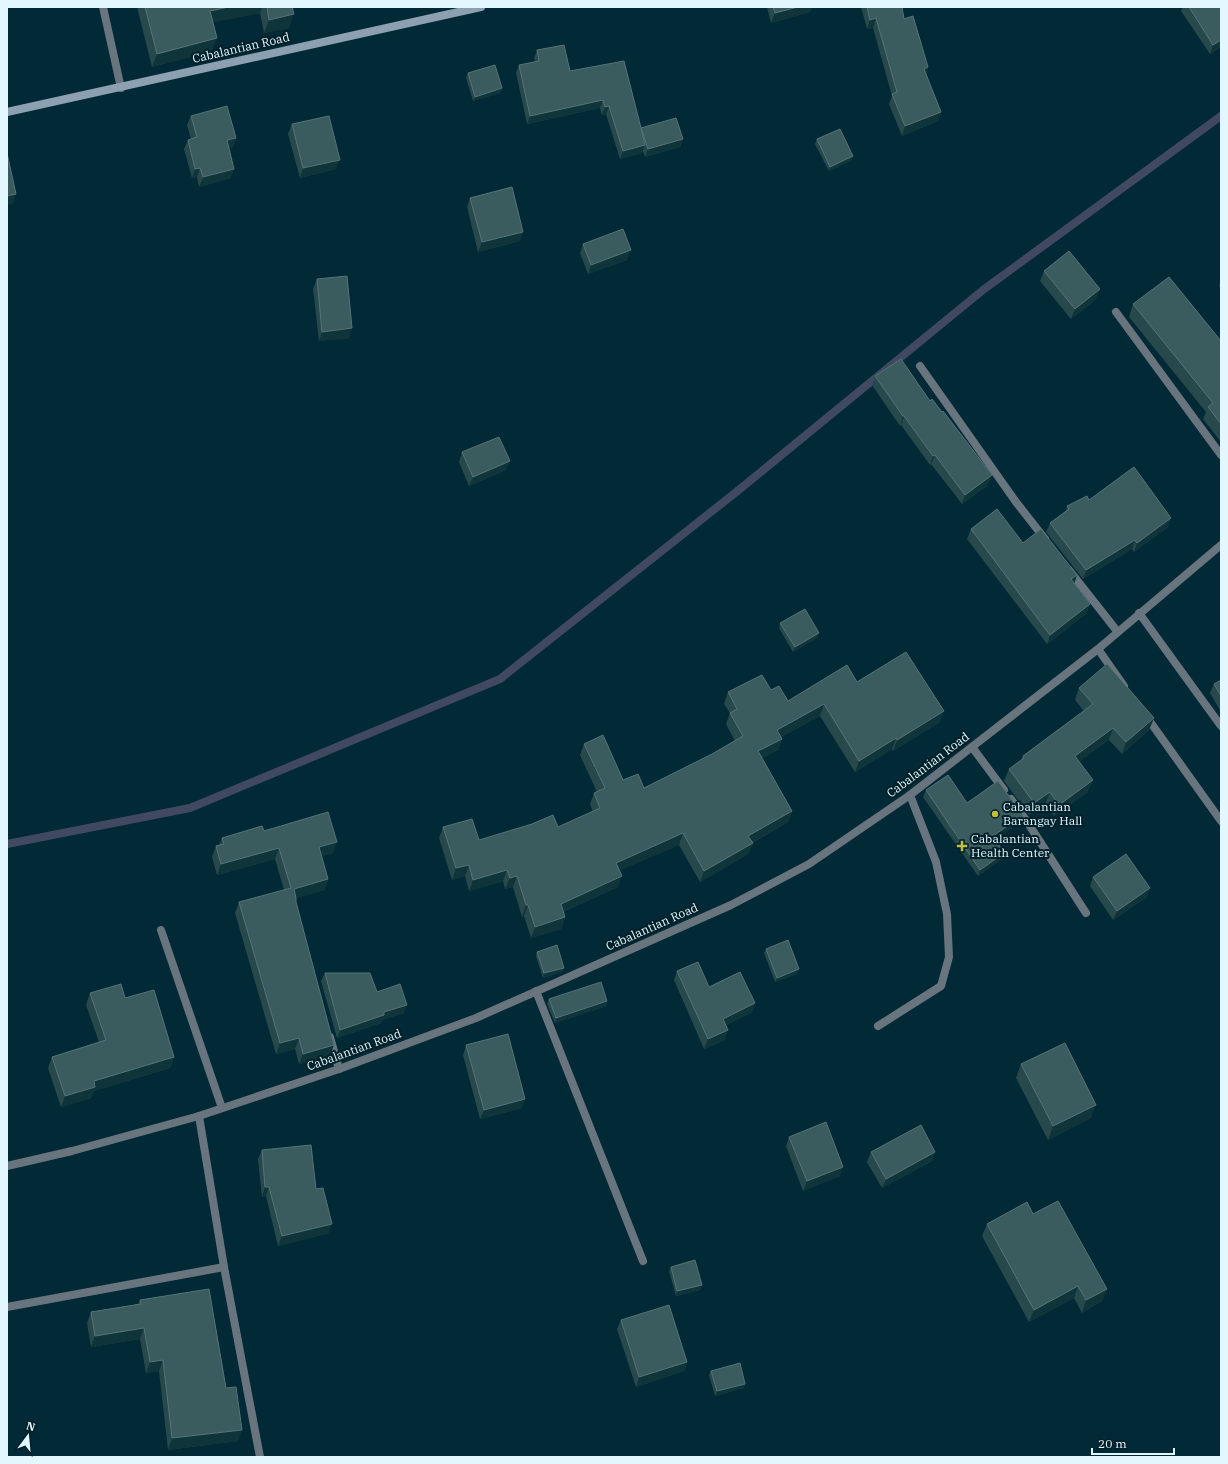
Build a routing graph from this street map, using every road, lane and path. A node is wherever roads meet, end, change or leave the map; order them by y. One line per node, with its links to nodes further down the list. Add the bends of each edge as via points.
1 (103, 7): 3 (street)
2 (481, 7): 3 (street, Cabalantian Road)
3 (121, 88): 4 (street, Cabalantian Road)
4 (7, 112)
5 (1116, 312): 7 (street)
6 (920, 366): 8 (street, via 1016,502)
7 (1221, 455)
8 (1050, 545)
9 (1221, 545): 11 (street, Cabalantian Road)
10 (1064, 564): 12 (street)
11 (1139, 613): 12 (street, Cabalantian Road); 16 (street)
12 (1117, 631): 13 (street, Cabalantian Road)
13 (1098, 649): 14 (street); 17 (street, Cabalantian Road)
14 (1130, 693)
15 (1139, 706): 19 (street)
16 (1221, 726)
17 (972, 747): 18 (street, Cabalantian Road); 20 (street, via 1026,820)
18 (910, 795): 22 (street, Cabalantian Road, via 809,864 731,905); 23 (street, via 936,862 947,914 950,957 941,986)
19 (1221, 821)
20 (1086, 913)
21 (161, 930): 26 (street)
22 (536, 991): 25 (street, Cabalantian Road, via 476,1018); 29 (street)
23 (878, 1026)
24 (329, 1031): 25 (street)
25 (339, 1069): 26 (street, Cabalantian Road)
26 (222, 1108): 27 (street, Cabalantian Road)
27 (199, 1116): 28 (street, Cabalantian Road); 30 (street)
28 (7, 1166)
29 (643, 1261)
30 (224, 1267): 31 (street); 32 (street)
31 (7, 1307)
32 (260, 1457)

